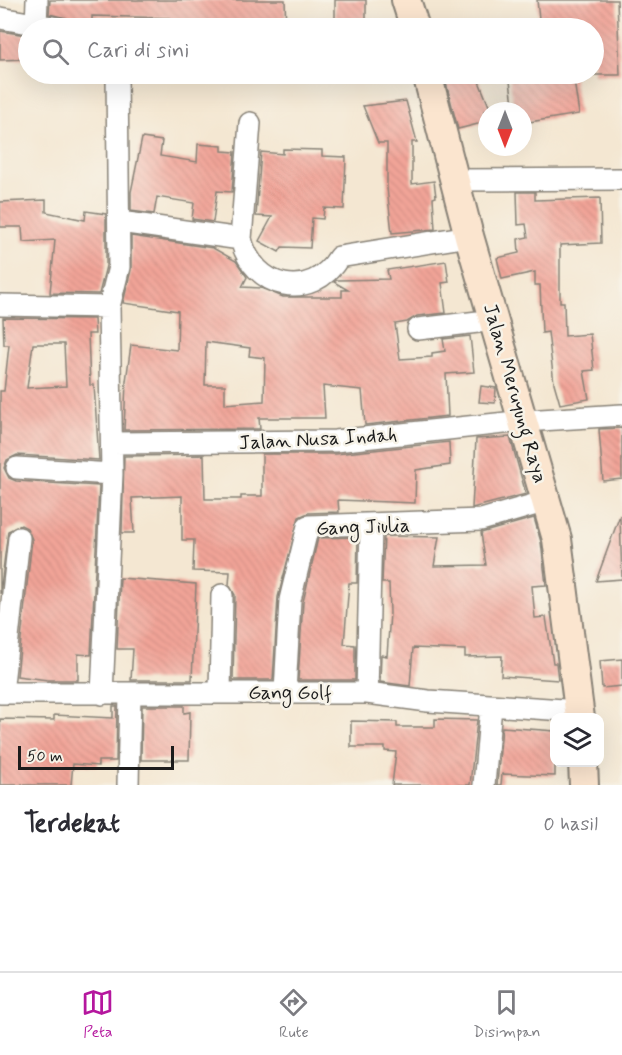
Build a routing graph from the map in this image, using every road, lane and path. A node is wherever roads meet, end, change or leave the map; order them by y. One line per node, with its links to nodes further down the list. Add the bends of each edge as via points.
1 (37, 0): 4 (street)
2 (406, 0): 5 (main road)
3 (0, 18): 6 (street)
4 (36, 18)
5 (410, 18)
6 (18, 22)
7 (117, 84): 12 (street)
8 (430, 84): 11 (main road, Jalan Meruyung Raya)
9 (250, 123): 14 (street)
10 (622, 179): 11 (street)
11 (454, 180): 13 (main road, Jalan Meruyung Raya)
12 (120, 222): 14 (street); 16 (street, via 119,267)
13 (469, 236): 14 (street, via 339,257 323,277 300,286 266,277 254,268 245,256); 17 (main road, Jalan Meruyung Raya)
14 (241, 239)
15 (0, 305): 16 (street)
16 (109, 307): 21 (street)
17 (495, 320): 18 (street); 20 (main road, Jalan Meruyung Raya)
18 (418, 329)
19 (622, 415): 20 (street, Jalan Nusa Indah)
20 (524, 421): 21 (street, Jalan Nusa Indah, via 334,441); 24 (main road, Jalan Meruyung Raya)
21 (112, 443): 23 (street)
22 (17, 468): 23 (street)
23 (112, 474): 32 (street)
24 (547, 501): 25 (street, Gang Jiulia, via 481,520); 36 (main road, Jalan Meruyung Raya, via 557,539)
25 (371, 526): 29 (street, Gang Jiulia, via 308,526 290,600); 31 (street)
26 (19, 538): 30 (street)
27 (222, 595): 28 (street)
28 (220, 692): 29 (street, Gang Golf); 33 (street, Gang Golf)
29 (285, 692): 31 (street, Gang Golf)
30 (1, 693): 32 (street, Gang Golf)
31 (367, 693): 34 (street, Gang Golf)
32 (102, 694): 33 (street, Gang Golf)
33 (130, 694): 38 (street)
34 (490, 706): 35 (street, Gang Golf); 39 (street)
35 (568, 713)
36 (579, 713)
37 (583, 767): 40 (main road)
38 (128, 785)
39 (483, 785)
40 (584, 785)

